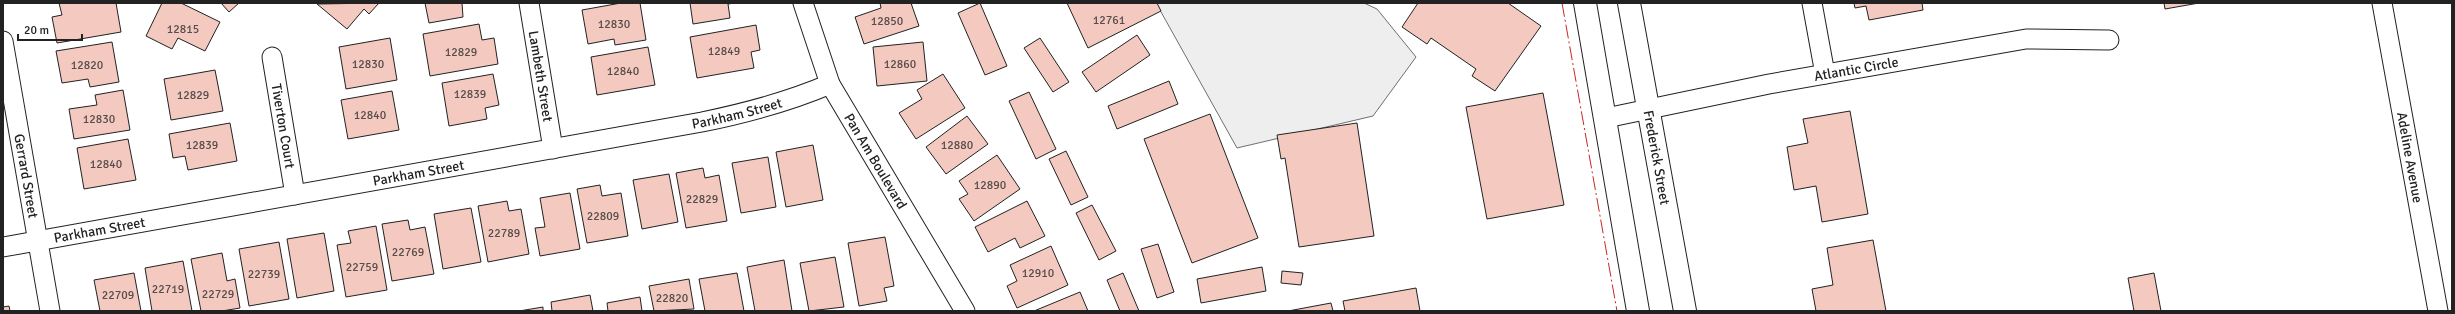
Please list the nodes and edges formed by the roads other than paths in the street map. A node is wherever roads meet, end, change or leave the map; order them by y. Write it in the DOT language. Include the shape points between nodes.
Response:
graph roads {
  1 [pos="529,3"];
  2 [pos="803,3"];
  3 [pos="1585,3"];
  4 [pos="1629,3"];
  5 [pos="1812,3"];
  6 [pos="2382,3"];
  7 [pos="2109,40"];
  8 [pos="3,41"];
  9 [pos="272,57"];
  10 [pos="1825,74"];
  11 [pos="830,84"];
  12 [pos="1649,108"];
  13 [pos="1606,118"];
  14 [pos="553,149"];
  15 [pos="295,195"];
  16 [pos="38,240"];
  17 [pos="3,247"];
  18 [pos="50,311"];
  19 [pos="965,311"];
  20 [pos="1638,311"];
  21 [pos="1685,311"];
  22 [pos="2438,311"];
  1 -- 14 [label="street, Lambeth Street"];
  2 -- 11 [label="street, Pan Am Boulevard"];
  3 -- 13 [label="main road"];
  4 -- 12 [label="main road, Frederick Street"];
  5 -- 10 [label="street"];
  6 -- 22 [label="street, Adeline Avenue"];
  7 -- 10 [label="street, Atlantic Circle" via="2026,39"];
  8 -- 16 [label="street, Gerrard Street"];
  9 -- 15 [label="street, Tiverton Court"];
  10 -- 12 [label="street, Atlantic Circle"];
  11 -- 14 [label="street, Parkham Street" via="796,99 754,111"];
  11 -- 19 [label="street, Pan Am Boulevard"];
  12 -- 13 [label="street, Atlantic Circle"];
  12 -- 21 [label="main road, Frederick Street"];
  13 -- 20 [label="main road"];
  14 -- 15 [label="street, Parkham Street"];
  15 -- 16 [label="street, Parkham Street"];
  16 -- 17 [label="street, Parkham Street"];
  16 -- 18 [label="street, Gerrard Street"];
}
